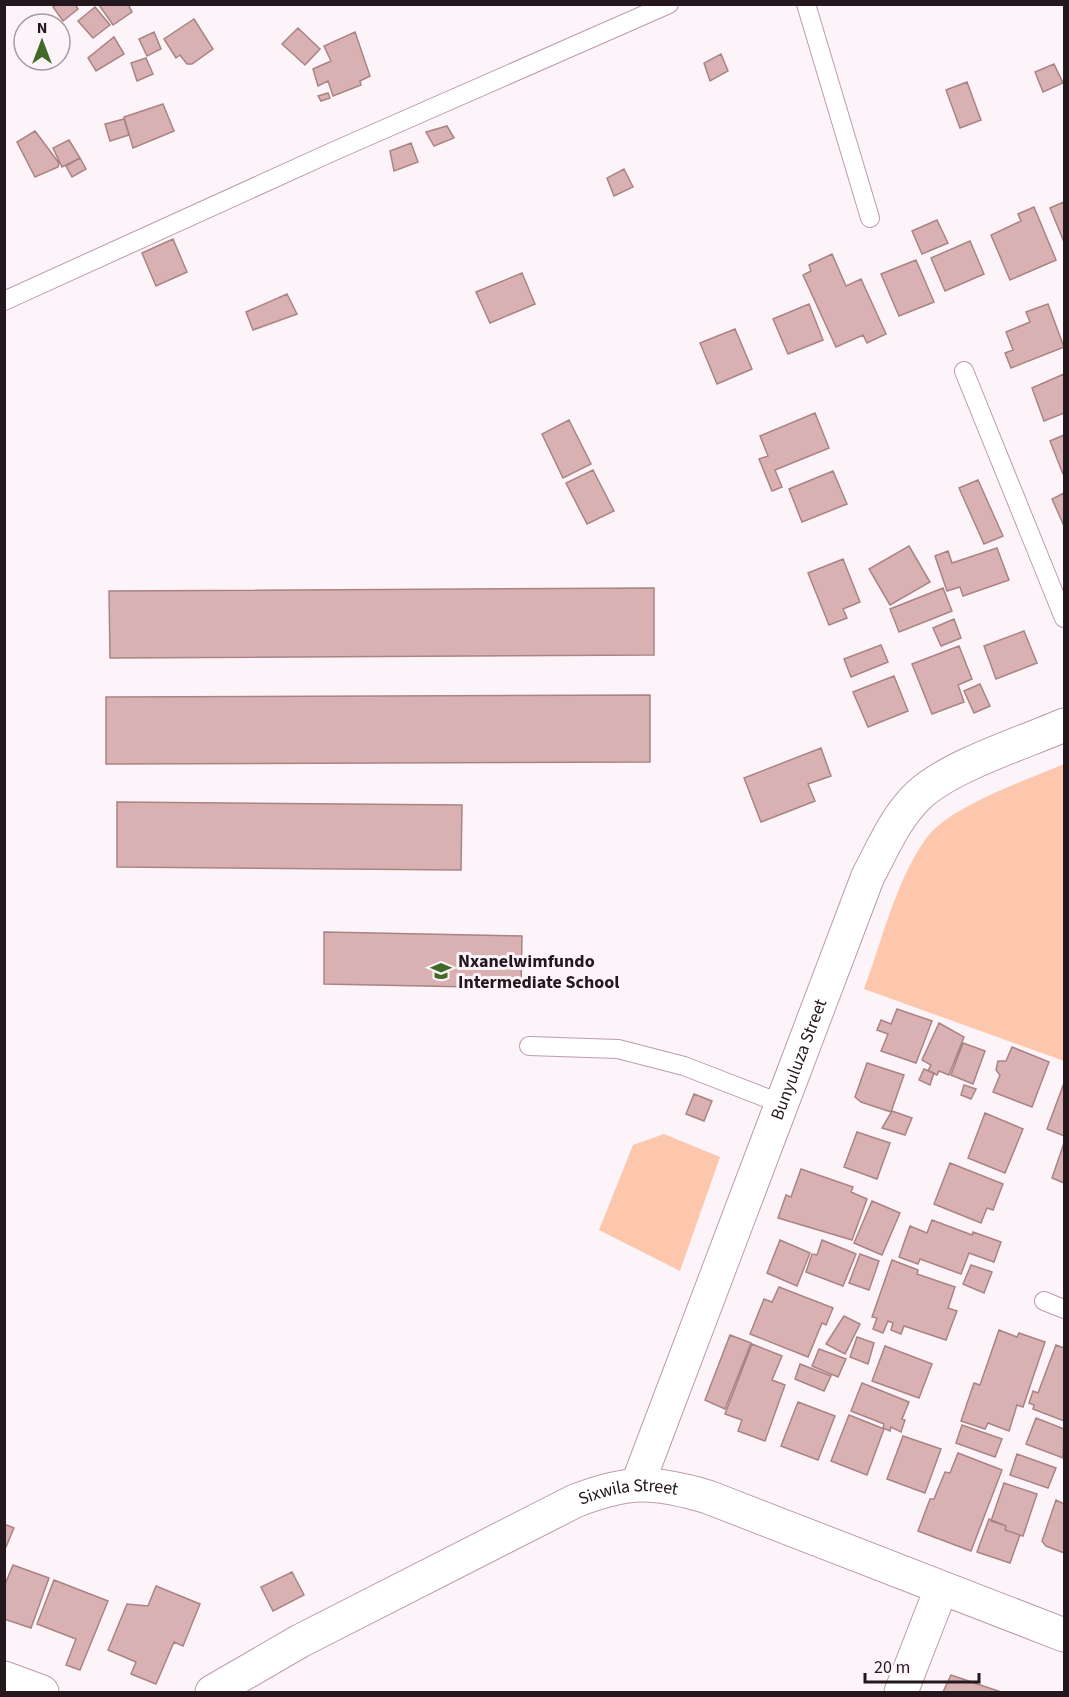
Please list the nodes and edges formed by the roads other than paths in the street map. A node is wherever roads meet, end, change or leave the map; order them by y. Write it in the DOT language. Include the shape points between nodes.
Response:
graph roads {
  1 [pos="669,4"];
  2 [pos="806,4"];
  3 [pos="870,218"];
  4 [pos="4,301"];
  5 [pos="964,370"];
  6 [pos="1065,618"];
  7 [pos="1065,725"];
  8 [pos="529,1046"];
  9 [pos="782,1104"];
  10 [pos="1044,1301"];
  11 [pos="1065,1309"];
  12 [pos="638,1483"];
  13 [pos="941,1589"];
  14 [pos="1065,1635"];
  15 [pos="4,1678"];
  16 [pos="42,1692"];
  17 [pos="212,1692"];
  18 [pos="901,1692"];
  1 -- 4 [label="lane"];
  2 -- 3 [label="lane"];
  5 -- 6 [label="lane"];
  7 -- 9 [label="street, Bunyuluza Street" via="954,772 920,794 893,828 868,876"];
  8 -- 9 [label="lane" via="618,1049 684,1066"];
  9 -- 12 [label="street, Bunyuluza Street"];
  10 -- 11 [label="lane"];
  12 -- 13 [label="street, Sixwila Street" via="673,1486 708,1497"];
  12 -- 17 [label="street, Sixwila Street" via="608,1488 575,1501 300,1641"];
  13 -- 14 [label="street, Sixwila Street"];
  13 -- 18 [label="street"];
  15 -- 16 [label="street"];
}
